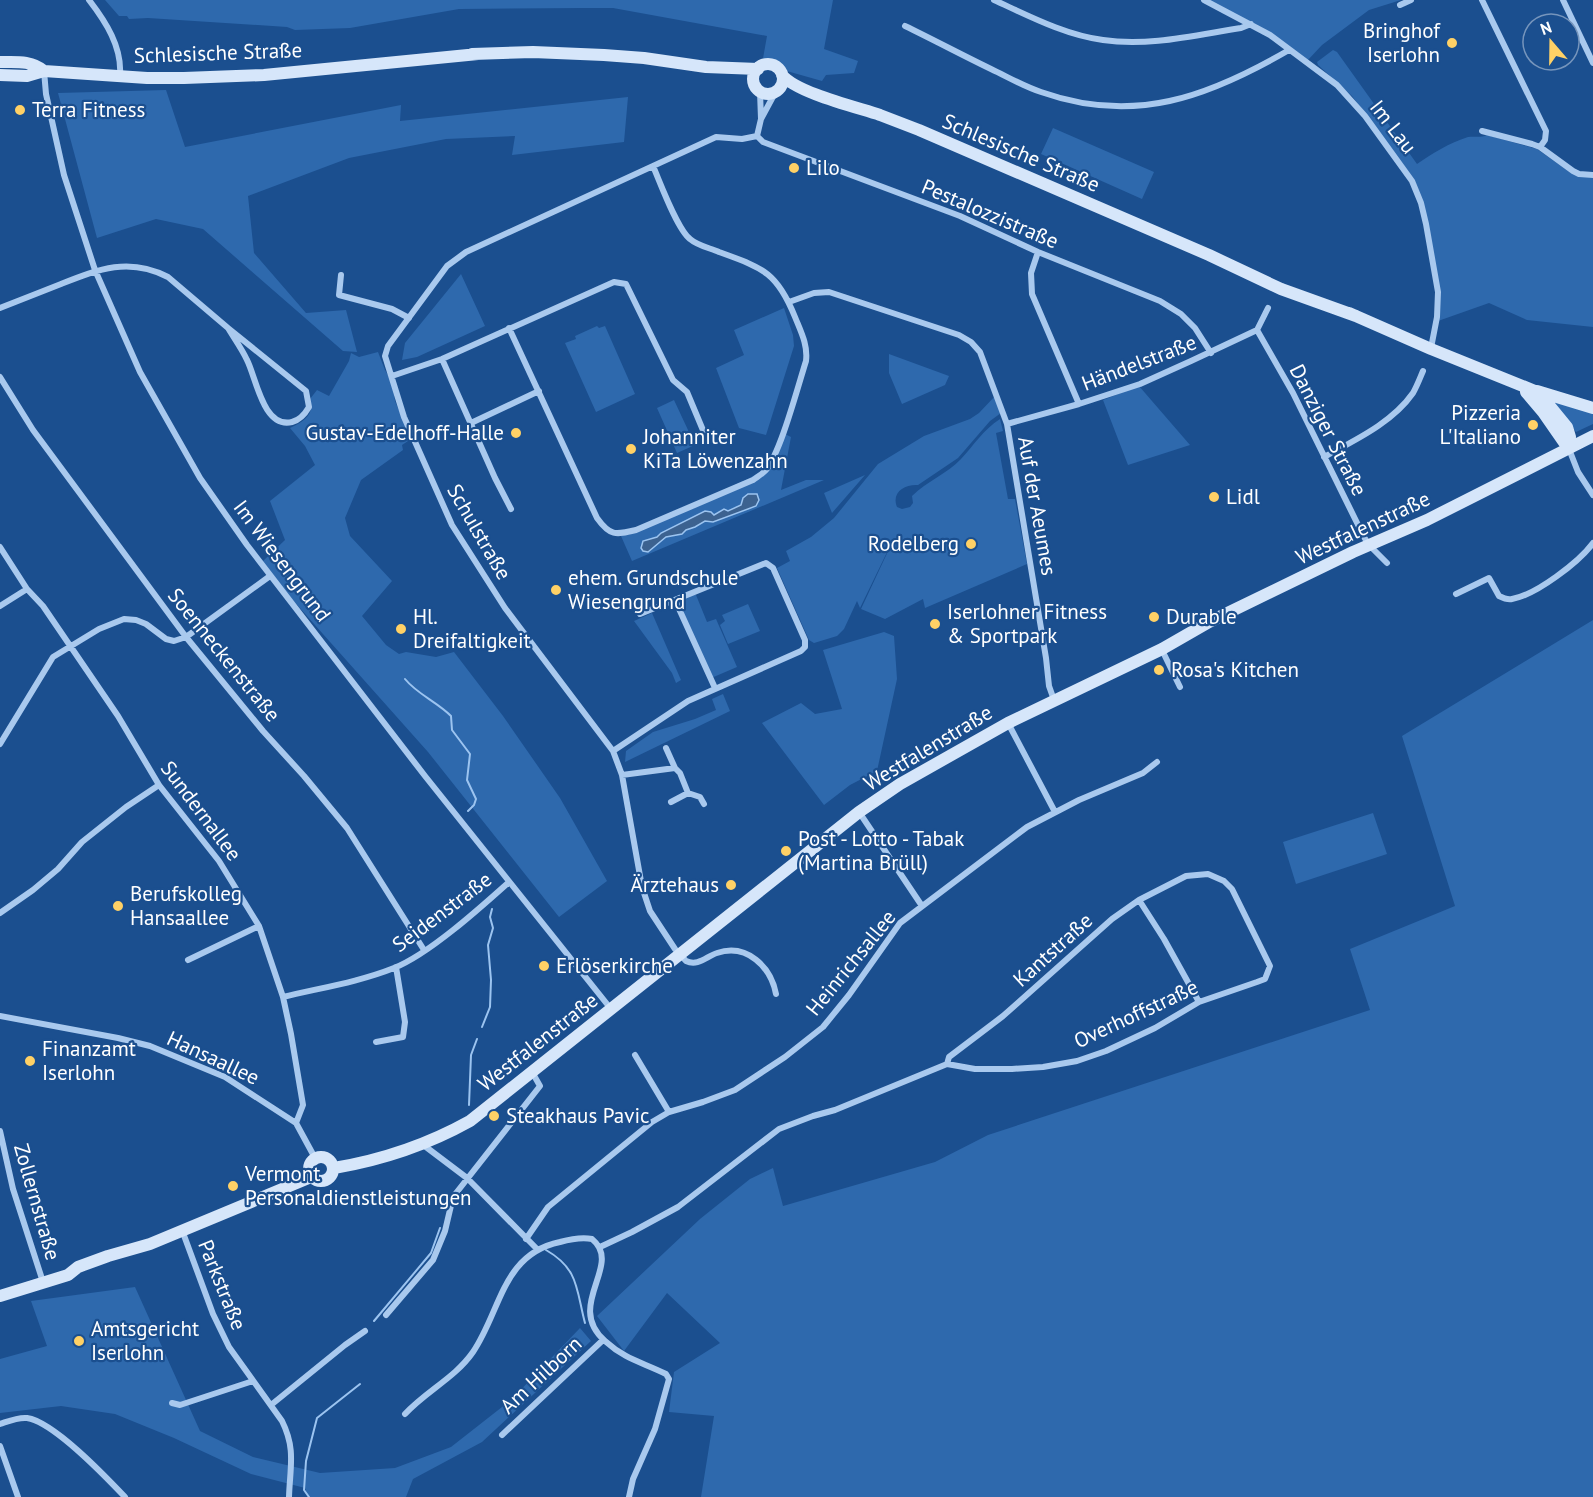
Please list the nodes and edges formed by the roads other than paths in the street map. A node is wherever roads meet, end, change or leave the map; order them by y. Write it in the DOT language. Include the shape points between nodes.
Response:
graph roads {
  1 [pos="89,0"];
  2 [pos="994,0"];
  3 [pos="1204,0"];
  4 [pos="1411,0"];
  5 [pos="1482,0"];
  6 [pos="1563,0"];
  7 [pos="1400,5"];
  8 [pos="1251,24"];
  9 [pos="905,26"];
  10 [pos="1289,50"];
  11 [pos="0,62"];
  12 [pos="1593,63"];
  13 [pos="706,67"];
  14 [pos="758,69"];
  15 [pos="44,71"];
  16 [pos="0,75"];
  17 [pos="120,75"];
  18 [pos="782,75"];
  19 [pos="757,87"];
  20 [pos="777,91"];
  21 [pos="814,93"];
  22 [pos="761,119"];
  23 [pos="1482,131"];
  24 [pos="757,136"];
  25 [pos="1540,147"];
  26 [pos="653,166"];
  27 [pos="1593,175"];
  28 [pos="1038,252"];
  29 [pos="95,270"];
  30 [pos="341,275"];
  31 [pos="789,302"];
  32 [pos="0,308"];
  33 [pos="1268,308"];
  34 [pos="409,318"];
  35 [pos="228,328"];
  36 [pos="509,328"];
  37 [pos="1257,330"];
  38 [pos="1431,349"];
  39 [pos="1211,352"];
  40 [pos="442,359"];
  41 [pos="1423,371"];
  42 [pos="392,376"];
  43 [pos="0,377"];
  44 [pos="1511,381"];
  45 [pos="1535,391"];
  46 [pos="539,392"];
  47 [pos="1079,404"];
  48 [pos="1593,408"];
  49 [pos="471,423"];
  50 [pos="1006,424"];
  51 [pos="705,435"];
  52 [pos="1593,436"];
  53 [pos="1568,448"];
  54 [pos="1324,457"];
  55 [pos="1593,495"];
  56 [pos="511,509"];
  57 [pos="1593,543"];
  58 [pos="1369,545"];
  59 [pos="0,547"];
  60 [pos="1387,563"];
  61 [pos="270,576"];
  62 [pos="27,589"];
  63 [pos="1456,594"];
  64 [pos="675,600"];
  65 [pos="0,606"];
  66 [pos="640,614"];
  67 [pos="186,637"];
  68 [pos="71,647"];
  69 [pos="1162,649"];
  70 [pos="1180,687"];
  71 [pos="715,688"];
  72 [pos="1054,700"];
  73 [pos="1008,723"];
  74 [pos="0,744"];
  75 [pos="666,748"];
  76 [pos="613,751"];
  77 [pos="1157,762"];
  78 [pos="675,768"];
  79 [pos="622,775"];
  80 [pos="159,785"];
  81 [pos="688,793"];
  82 [pos="671,802"];
  83 [pos="704,804"];
  84 [pos="859,812"];
  85 [pos="1055,812"];
  86 [pos="509,882"];
  87 [pos="1139,900"];
  88 [pos="922,906"];
  89 [pos="0,913"];
  90 [pos="259,926"];
  91 [pos="424,950"];
  92 [pos="680,955"];
  93 [pos="188,960"];
  94 [pos="396,967"];
  95 [pos="1264,979"];
  96 [pos="776,994"];
  97 [pos="283,997"];
  98 [pos="1199,1002"];
  99 [pos="611,1009"];
  100 [pos="0,1016"];
  101 [pos="375,1042"];
  102 [pos="635,1055"];
  103 [pos="947,1064"];
  104 [pos="532,1072"];
  105 [pos="669,1112"];
  106 [pos="296,1123"];
  107 [pos="0,1131"];
  108 [pos="422,1144"];
  109 [pos="315,1158"];
  110 [pos="334,1168"];
  111 [pos="311,1177"];
  112 [pos="467,1178"];
  113 [pos="182,1230"];
  114 [pos="526,1239"];
  115 [pos="600,1247"];
  116 [pos="537,1249"];
  117 [pos="43,1282"];
  118 [pos="0,1296"];
  119 [pos="386,1315"];
  120 [pos="365,1331"];
  121 [pos="603,1340"];
  122 [pos="254,1381"];
  123 [pos="172,1403"];
  124 [pos="271,1405"];
  125 [pos="405,1414"];
  126 [pos="0,1424"];
  127 [pos="502,1435"];
  128 [pos="0,1446"];
  129 [pos="18,1497"];
  130 [pos="125,1497"];
  131 [pos="289,1497"];
  132 [pos="629,1497"];
  1 -- 17 [label="street" via="102,17 119,54"];
  2 -- 8 [label="street" via="1041,22 1102,40 1161,39"];
  3 -- 8 [label="street, Im Lau"];
  4 -- 7 [label="street"];
  5 -- 25 [label="street" via="1546,131"];
  6 -- 12 [label="street"];
  8 -- 10 [label="street, Im Lau"];
  9 -- 10 [label="street" via="1042,93 1099,106 1147,105 1198,94"];
  10 -- 38 [label="street, Im Lau" via="1337,85 1412,181 1422,203 1437,292"];
  11 -- 15 [label="main road, Schlesische Straße" via="29,63"];
  13 -- 14 [label="main road, Schlesische Straße"];
  13 -- 17 [label="main road, Schlesische Straße" via="644,58 533,52 264,75"];
  13 -- 19 [label="main road, Schlesische Straße" via="748,78"];
  14 -- 18 [label="main road" via="771,65"];
  14 -- 19 [label="main road" via="754,77"];
  15 -- 16 [label="main road, Schlesische Straße" via="27,76"];
  15 -- 17 [label="main road, Schlesische Straße"];
  15 -- 29 [label="street, Im Wiesengrund" via="64,175"];
  18 -- 20 [label="main road"];
  18 -- 21 [label="main road, Schlesische Straße"];
  19 -- 20 [label="main road" via="765,94"];
  19 -- 22 [label="street"];
  20 -- 21 [label="main road, Schlesische Straße"];
  20 -- 22 [label="street"];
  21 -- 38 [label="main road, Schlesische Straße" via="919,130 1209,255 1284,282"];
  22 -- 24 [label="street"];
  23 -- 25 [label="street"];
  24 -- 26 [label="street, Schulstraße" via="716,137"];
  24 -- 28 [label="street, Pestalozzistraße" via="763,142 960,216"];
  25 -- 27 [label="street" via="1573,171"];
  26 -- 31 [label="street" via="684,233 691,240 756,265 775,280"];
  26 -- 34 [label="street, Schulstraße" via="466,252 447,266"];
  28 -- 39 [label="street, Pestalozzistraße" via="1181,314 1196,328"];
  28 -- 47 [label="street" via="1031,273 1032,294"];
  29 -- 32 [label="street"];
  29 -- 35 [label="street" via="135,266 158,272"];
  29 -- 61 [label="street, Im Wiesengrund" via="129,349 176,438"];
  30 -- 34 [label="street" via="339,295 392,309"];
  31 -- 46 [label="street" via="807,351 806,359 779,442 765,471 753,480 636,531 611,532 597,518"];
  31 -- 50 [label="street, Auf der Aeumes" via="829,292 959,335 980,352"];
  33 -- 37 [label="street"];
  34 -- 42 [label="street, Schulstraße" via="387,349 386,363"];
  35 -- 35 [label="street" via="248,361 265,407 282,422 302,417 309,407 306,391"];
  36 -- 40 [label="street"];
  36 -- 46 [label="street"];
  36 -- 51 [label="street" via="614,282 626,284 673,380 687,392"];
  37 -- 39 [label="street, Händelstraße"];
  37 -- 54 [label="street, Danziger Straße"];
  38 -- 44 [label="main road, Schlesische Straße"];
  39 -- 47 [label="street, Händelstraße" via="1140,384"];
  40 -- 42 [label="street"];
  40 -- 49 [label="street"];
  41 -- 54 [label="street" via="1413,393 1390,416"];
  42 -- 76 [label="street, Schulstraße" via="404,417 452,525 505,608"];
  43 -- 67 [label="street, Soenneckenstraße" via="33,430"];
  44 -- 45 [label="main road, Schlesische Straße"];
  44 -- 53 [label="main road, Schlesische Straße" via="1533,400"];
  45 -- 48 [label="main road"];
  45 -- 53 [label="main road, Schlesische Straße" via="1567,427"];
  46 -- 49 [label="street"];
  47 -- 50 [label="street, Händelstraße"];
  49 -- 56 [label="street"];
  50 -- 72 [label="street, Auf der Aeumes"];
  52 -- 53 [label="main road, Westfalenstraße"];
  53 -- 55 [label="street"];
  53 -- 58 [label="main road, Westfalenstraße"];
  54 -- 58 [label="street, Danziger Straße"];
  57 -- 63 [label="street" via="1548,583 1524,596 1510,600 1499,596 1490,578"];
  58 -- 60 [label="street, Danziger Straße"];
  58 -- 69 [label="main road, Westfalenstraße" via="1209,622"];
  59 -- 62 [label="street, Sundernallee"];
  61 -- 67 [label="street"];
  61 -- 86 [label="street, Im Wiesengrund"];
  62 -- 65 [label="street"];
  62 -- 68 [label="street, Sundernallee"];
  64 -- 66 [label="street"];
  64 -- 71 [label="street"];
  64 -- 71 [label="street" via="756,566 766,563 773,568 805,647"];
  67 -- 68 [label="street" via="166,639 146,624 124,619"];
  67 -- 91 [label="street, Soenneckenstraße" via="347,828"];
  68 -- 74 [label="street" via="53,657"];
  68 -- 80 [label="street, Sundernallee"];
  69 -- 70 [label="street"];
  69 -- 72 [label="main road, Westfalenstraße"];
  71 -- 76 [label="street" via="688,701"];
  72 -- 73 [label="main road, Westfalenstraße"];
  73 -- 84 [label="main road, Westfalenstraße" via="900,784"];
  73 -- 85 [label="street"];
  75 -- 78 [label="street"];
  76 -- 79 [label="street, Schulstraße"];
  77 -- 85 [label="street, Heinrichsallee" via="1143,773"];
  78 -- 79 [label="street"];
  78 -- 81 [label="street"];
  79 -- 92 [label="street, Schulstraße" via="642,887 650,910"];
  80 -- 89 [label="street" via="108,821 58,869"];
  80 -- 90 [label="street, Sundernallee" via="219,861"];
  81 -- 82 [label="street"];
  81 -- 83 [label="street" via="700,797"];
  84 -- 88 [label="street"];
  84 -- 92 [label="main road, Westfalenstraße"];
  85 -- 88 [label="street, Heinrichsallee" via="1027,828"];
  86 -- 91 [label="street, Seidenstraße"];
  86 -- 99 [label="street, Im Wiesengrund"];
  87 -- 95 [label="street, Kantstraße" via="1186,876 1208,874 1224,881 1240,902 1270,966"];
  87 -- 98 [label="street"];
  87 -- 103 [label="street, Kantstraße" via="1112,919 1018,1004 949,1057"];
  88 -- 105 [label="street, Heinrichsallee" via="900,923 823,1027 735,1090"];
  90 -- 93 [label="street"];
  90 -- 97 [label="street, Sundernallee"];
  91 -- 94 [label="street, Seidenstraße"];
  92 -- 96 [label="street" via="691,963 718,952 752,957 770,974"];
  92 -- 99 [label="main road, Westfalenstraße"];
  94 -- 97 [label="street, Seidenstraße"];
  94 -- 101 [label="street, Seidenstraße" via="405,1022 403,1037"];
  95 -- 98 [label="street, Overhoffstraße"];
  97 -- 106 [label="street, Sundernallee" via="303,1106"];
  98 -- 103 [label="street, Overhoffstraße" via="1155,1028 1077,1061 1012,1069"];
  99 -- 104 [label="main road, Westfalenstraße"];
  100 -- 106 [label="street, Hansaallee" via="118,1038 174,1055 225,1077"];
  102 -- 105 [label="street"];
  103 -- 115 [label="street, Kantstraße" via="779,1129 678,1207"];
  104 -- 108 [label="main road, Westfalenstraße" via="470,1120"];
  104 -- 112 [label="street" via="540,1086"];
  105 -- 114 [label="street, Heinrichsallee" via="548,1207"];
  106 -- 109 [label="street, Hansaallee"];
  107 -- 117 [label="street, Zollernstraße" via="12,1189"];
  108 -- 110 [label="main road, Westfalenstraße" via="373,1161"];
  108 -- 112 [label="street"];
  109 -- 110 [label="main road" via="327,1158"];
  109 -- 111 [label="main road" via="309,1167"];
  110 -- 111 [label="main road" via="325,1181"];
  111 -- 113 [label="main road"];
  112 -- 114 [label="street"];
  112 -- 119 [label="street" via="453,1197 433,1260"];
  113 -- 117 [label="main road" via="78,1267 66,1266"];
  113 -- 122 [label="street, Parkstraße" via="213,1314 229,1347"];
  114 -- 116 [label="street"];
  115 -- 116 [label="street" via="592,1239 583,1238"];
  115 -- 121 [label="street" via="601,1266 589,1315"];
  116 -- 125 [label="street" via="506,1283 473,1352 455,1373"];
  117 -- 118 [label="main road"];
  120 -- 124 [label="street"];
  121 -- 127 [label="street, Am Hilborn"];
  121 -- 132 [label="street" via="627,1358 666,1374 669,1379 655,1430"];
  122 -- 123 [label="street" via="180,1405"];
  122 -- 124 [label="street, Parkstraße"];
  124 -- 131 [label="street, Parkstraße" via="291,1444"];
  126 -- 130 [label="street" via="26,1418 42,1425 80,1452"];
  128 -- 129 [label="street"];
}
